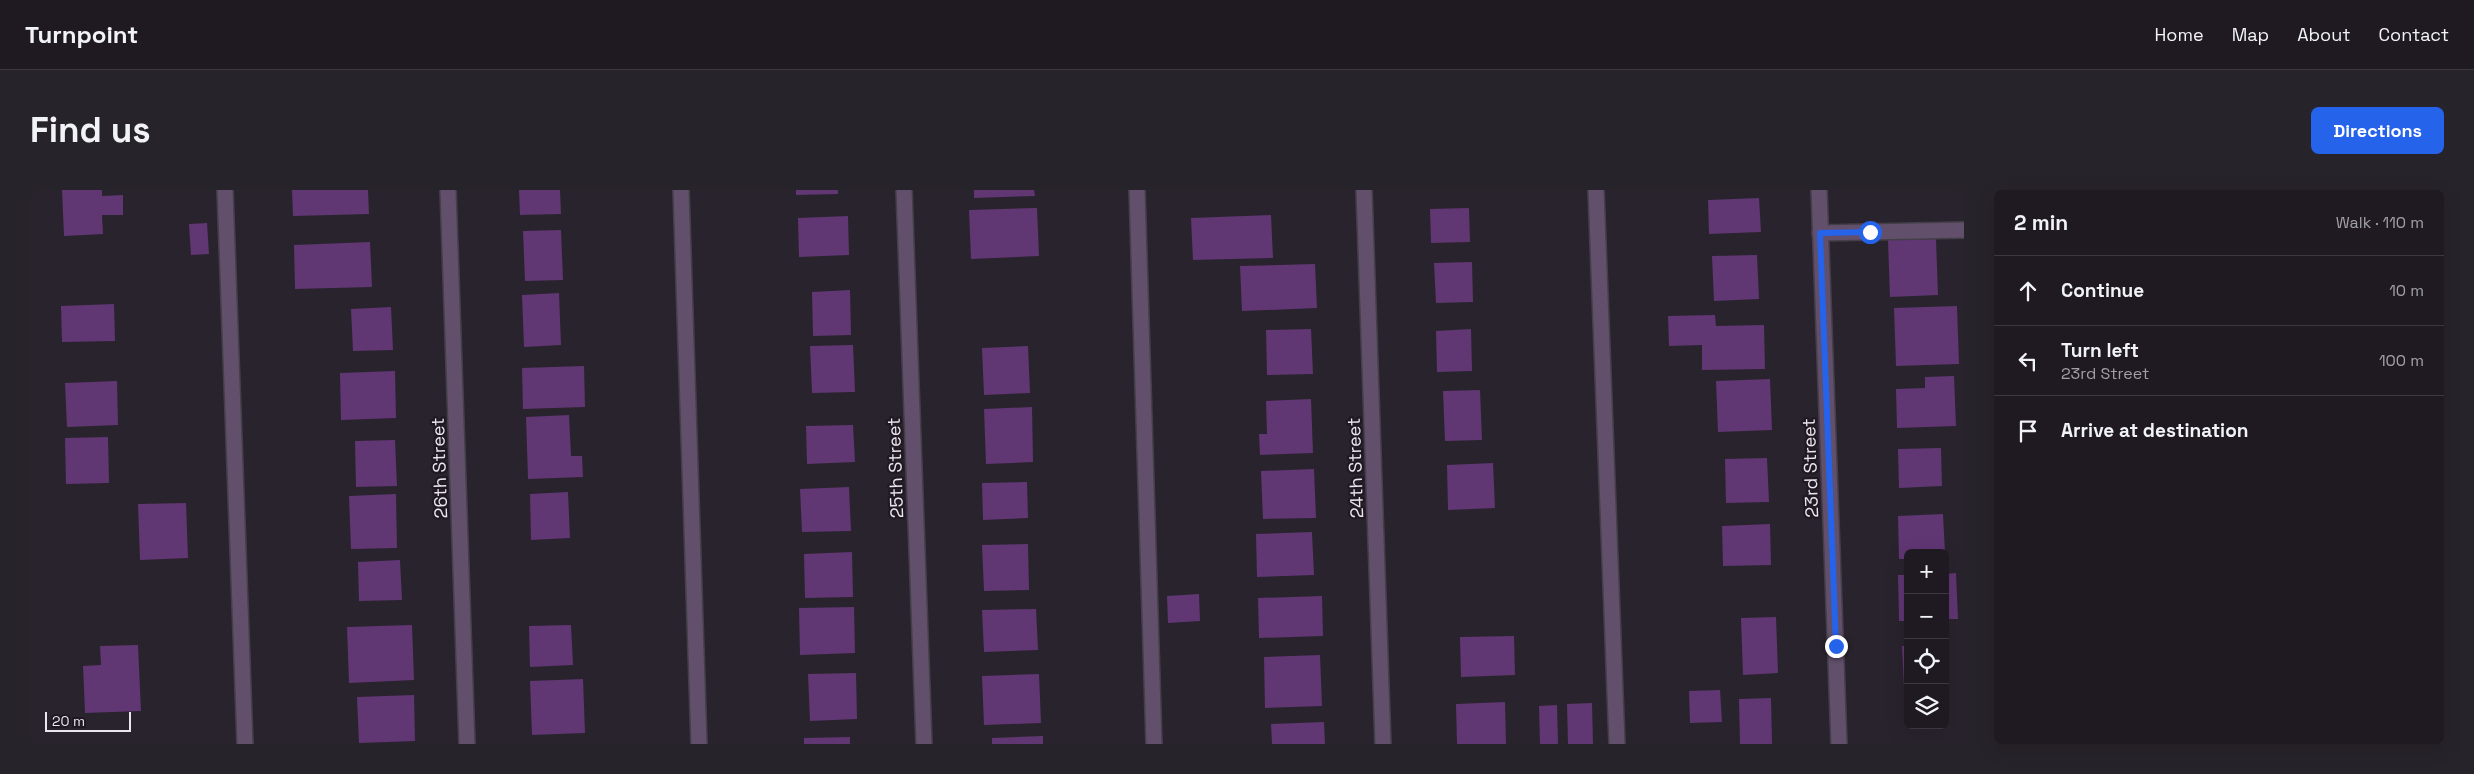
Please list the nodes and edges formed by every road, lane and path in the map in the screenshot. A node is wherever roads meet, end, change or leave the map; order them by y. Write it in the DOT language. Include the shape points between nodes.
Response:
graph roads {
  1 [pos="225,190"];
  2 [pos="448,190"];
  3 [pos="681,190"];
  4 [pos="904,190"];
  5 [pos="1137,190"];
  6 [pos="1364,190"];
  7 [pos="1596,190"];
  8 [pos="1819,190"];
  9 [pos="1964,230"];
  10 [pos="1820,233"];
  11 [pos="245,744"];
  12 [pos="467,744"];
  13 [pos="699,744"];
  14 [pos="924,744"];
  15 [pos="1154,744"];
  16 [pos="1383,744"];
  17 [pos="1618,744"];
  18 [pos="1839,744"];
  1 -- 11 [label="street"];
  2 -- 12 [label="street, 26th Street"];
  3 -- 13 [label="street"];
  4 -- 14 [label="street, 25th Street"];
  5 -- 15 [label="street"];
  6 -- 16 [label="street, 24th Street"];
  7 -- 17 [label="street"];
  8 -- 10 [label="street, 23rd Street"];
  9 -- 10 [label="street"];
  10 -- 18 [label="street, 23rd Street"];
}
